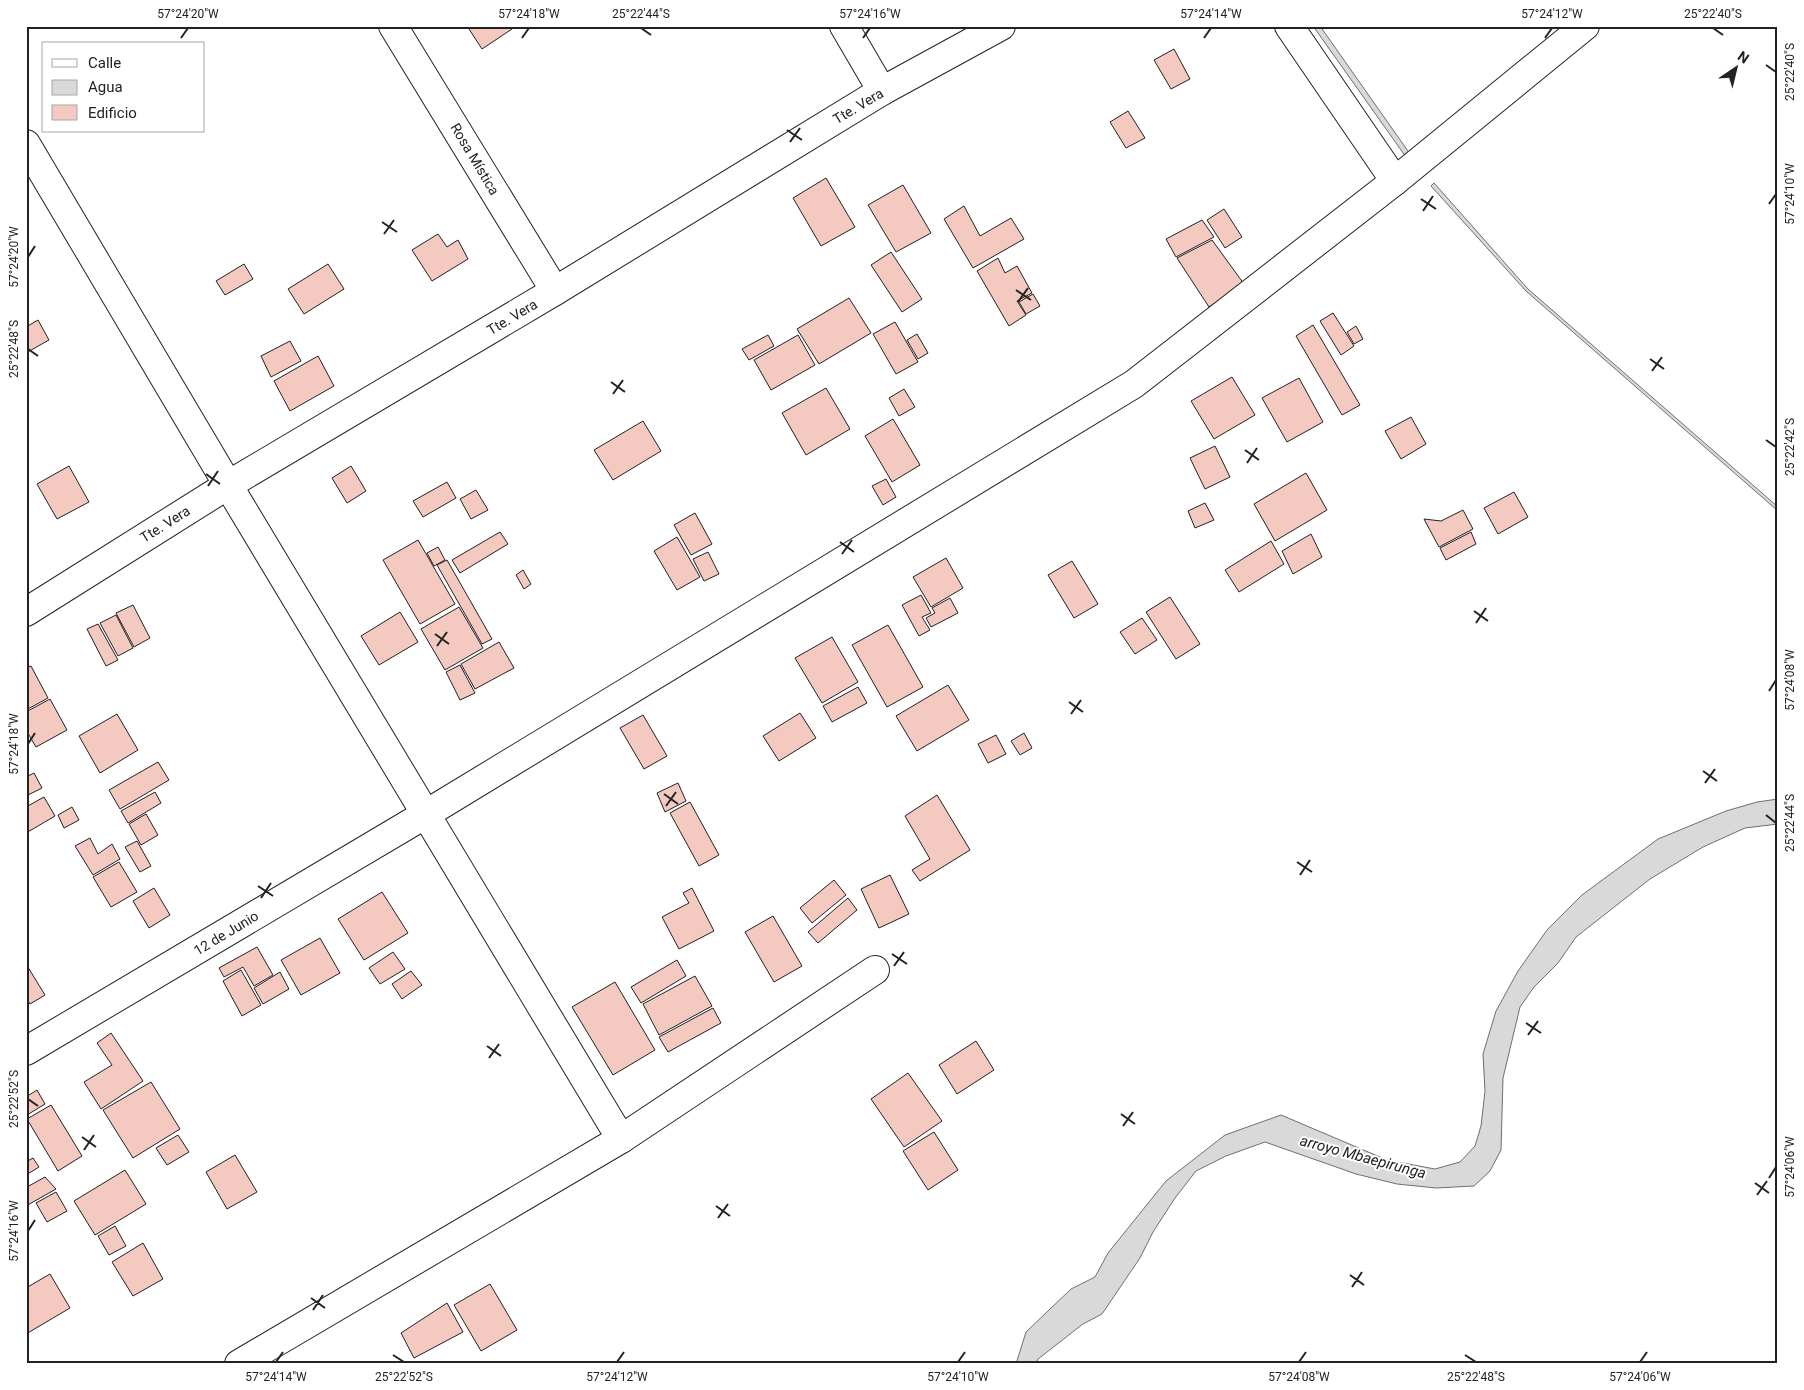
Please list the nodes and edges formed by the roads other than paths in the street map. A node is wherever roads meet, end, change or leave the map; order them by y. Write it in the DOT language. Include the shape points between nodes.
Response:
graph roads {
  1 [pos="393,26"];
  2 [pos="844,26"];
  3 [pos="1001,26"];
  4 [pos="1289,26"];
  5 [pos="1585,26"];
  6 [pos="882,91"];
  7 [pos="26,144"];
  8 [pos="1395,181"];
  9 [pos="555,291"];
  10 [pos="228,485"];
  11 [pos="26,612"];
  12 [pos="426,814"];
  13 [pos="875,970"];
  14 [pos="26,1051"];
  15 [pos="621,1139"];
  16 [pos="238,1364"];
  1 -- 9 [label="street, Rosa Mística"];
  2 -- 6 [label="street"];
  3 -- 6 [label="street, Tte. Vera"];
  4 -- 8 [label="street"];
  5 -- 8 [label="street, 12 de Junio"];
  6 -- 9 [label="street, Tte. Vera"];
  7 -- 10 [label="street"];
  8 -- 12 [label="street, 12 de Junio" via="1134,384"];
  9 -- 10 [label="street, Tte. Vera"];
  10 -- 11 [label="street, Tte. Vera"];
  10 -- 12 [label="street"];
  12 -- 14 [label="street, 12 de Junio"];
  12 -- 15 [label="street"];
  13 -- 15 [label="street"];
  15 -- 16 [label="street"];
}
